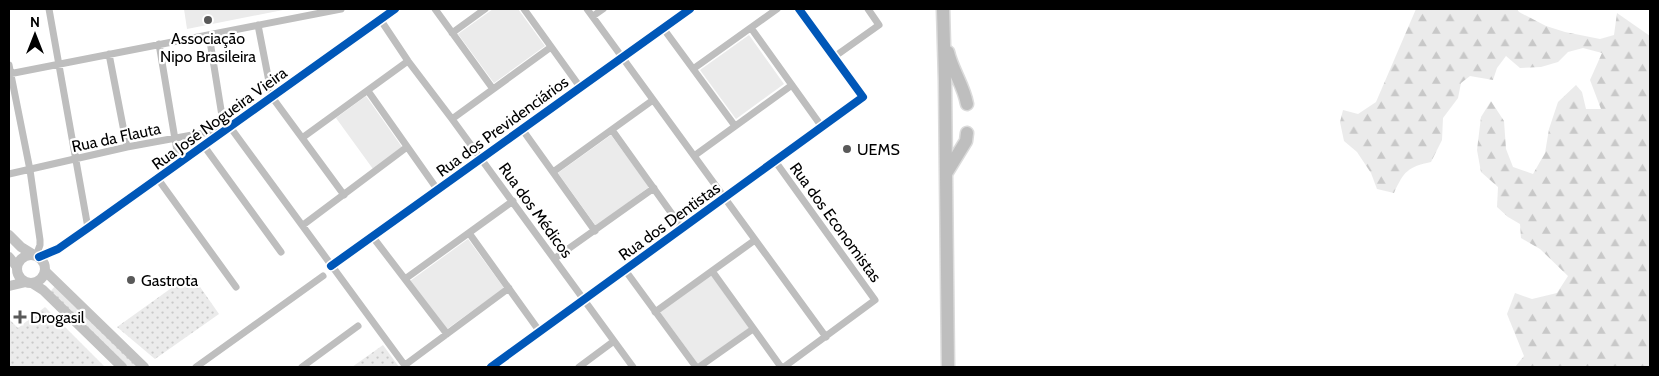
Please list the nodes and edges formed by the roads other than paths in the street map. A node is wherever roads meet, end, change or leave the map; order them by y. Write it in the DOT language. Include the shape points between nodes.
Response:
graph roads {
  1 [pos="49,9"];
  2 [pos="341,9"];
  3 [pos="395,9"];
  4 [pos="435,9"];
  5 [pos="486,9"];
  6 [pos="524,9"];
  7 [pos="587,9"];
  8 [pos="603,9"];
  9 [pos="690,9"];
  10 [pos="777,9"];
  11 [pos="799,9"];
  12 [pos="868,9"];
  13 [pos="943,9"];
  14 [pos="592,16"];
  15 [pos="380,20"];
  16 [pos="258,25"];
  17 [pos="663,28"];
  18 [pos="751,28"];
  19 [pos="943,28"];
  20 [pos="452,33"];
  21 [pos="209,34"];
  22 [pos="160,44"];
  23 [pos="551,47"];
  24 [pos="110,54"];
  25 [pos="622,57"];
  26 [pos="834,57"];
  27 [pos="408,61"];
  28 [pos="60,64"];
  29 [pos="9,65"];
  30 [pos="693,69"];
  31 [pos="10,73"];
  32 [pos="792,85"];
  33 [pos="580,87"];
  34 [pos="493,89"];
  35 [pos="368,91"];
  36 [pos="272,97"];
  37 [pos="653,100"];
  38 [pos="967,104"];
  39 [pos="452,119"];
  40 [pos="735,126"];
  41 [pos="822,127"];
  42 [pos="230,128"];
  43 [pos="522,129"];
  44 [pos="612,130"];
  45 [pos="967,133"];
  46 [pos="302,138"];
  47 [pos="175,139"];
  48 [pos="204,146"];
  49 [pos="127,147"];
  50 [pos="408,147"];
  51 [pos="694,156"];
  52 [pos="481,158"];
  53 [pos="75,160"];
  54 [pos="775,161"];
  55 [pos="179,163"];
  56 [pos="30,170"];
  57 [pos="554,172"];
  58 [pos="946,173"];
  59 [pos="9,174"];
  60 [pos="158,179"];
  61 [pos="654,188"];
  62 [pos="437,190"];
  63 [pos="344,195"];
  64 [pos="724,198"];
  65 [pos="513,201"];
  66 [pos="302,225"];
  67 [pos="88,228"];
  68 [pos="682,228"];
  69 [pos="595,231"];
  70 [pos="469,233"];
  71 [pos="9,235"];
  72 [pos="372,236"];
  73 [pos="755,240"];
  74 [pos="281,252"];
  75 [pos="9,257"];
  76 [pos="554,259"];
  77 [pos="40,261"];
  78 [pos="331,266"];
  79 [pos="17,270"];
  80 [pos="625,270"];
  81 [pos="712,271"];
  82 [pos="323,276"];
  83 [pos="405,279"];
  84 [pos="9,282"];
  85 [pos="29,283"];
  86 [pos="9,286"];
  87 [pos="236,287"];
  88 [pos="509,288"];
  89 [pos="584,300"];
  90 [pos="655,312"];
  91 [pos="358,326"];
  92 [pos="753,329"];
  93 [pos="540,332"];
  94 [pos="447,334"];
  95 [pos="826,337"];
  96 [pos="614,341"];
  97 [pos="405,366"];
  98 [pos="122,367"];
  99 [pos="144,367"];
  100 [pos="196,367"];
  101 [pos="302,367"];
  102 [pos="491,367"];
  103 [pos="579,367"];
  104 [pos="633,367"];
  105 [pos="698,367"];
  106 [pos="783,367"];
  107 [pos="948,367"];
  1 -- 28 [label="street"];
  2 -- 16 [label="street"];
  3 -- 15 [label="street, Rua José Nogueira Vieira"];
  4 -- 20 [label="street"];
  5 -- 20 [label="street"];
  6 -- 23 [label="street"];
  7 -- 14 [label="street"];
  8 -- 14 [label="street"];
  9 -- 17 [label="street, Rua dos Previdenciários"];
  10 -- 18 [label="street"];
  11 -- 26 [label="street"];
  12 -- 26 [label="street" via="879,25"];
  13 -- 19 [label="highway"];
  14 -- 25 [label="street"];
  15 -- 27 [label="street, Rua dos Médicos"];
  15 -- 36 [label="street, Rua José Nogueira Vieira"];
  16 -- 21 [label="street"];
  16 -- 36 [label="street"];
  17 -- 25 [label="street, Rua dos Previdenciários"];
  17 -- 30 [label="street"];
  18 -- 30 [label="street"];
  18 -- 32 [label="street"];
  19 -- 38 [label="highway" via="950,61"];
  19 -- 58 [label="highway"];
  20 -- 34 [label="street"];
  21 -- 22 [label="street"];
  21 -- 42 [label="street" via="222,116"];
  22 -- 24 [label="street"];
  22 -- 47 [label="street"];
  23 -- 33 [label="street"];
  23 -- 34 [label="street"];
  24 -- 28 [label="street"];
  24 -- 49 [label="street"];
  25 -- 33 [label="street, Rua dos Previdenciários"];
  25 -- 37 [label="street"];
  26 -- 41 [label="street, Rua dos Dentistas" via="863,97"];
  27 -- 35 [label="street"];
  27 -- 39 [label="street, Rua dos Médicos"];
  28 -- 31 [label="street"];
  28 -- 53 [label="street"];
  29 -- 31 [label="street"];
  30 -- 40 [label="street"];
  31 -- 56 [label="street"];
  32 -- 40 [label="street"];
  32 -- 41 [label="street"];
  33 -- 43 [label="street, Rua dos Previdenciários"];
  34 -- 39 [label="street"];
  35 -- 46 [label="street"];
  35 -- 50 [label="street"];
  36 -- 42 [label="street, Rua José Nogueira Vieira"];
  36 -- 46 [label="street"];
  37 -- 44 [label="street"];
  37 -- 51 [label="street"];
  39 -- 52 [label="street, Rua dos Médicos"];
  40 -- 51 [label="street"];
  41 -- 54 [label="street, Rua dos Dentistas"];
  42 -- 47 [label="street, Rua da Flauta"];
  42 -- 48 [label="street, Rua José Nogueira Vieira"];
  42 -- 66 [label="street"];
  43 -- 52 [label="street, Rua dos Previdenciários"];
  43 -- 57 [label="street"];
  44 -- 57 [label="street"];
  44 -- 61 [label="street"];
  45 -- 58 [label="highway" via="966,141"];
  46 -- 63 [label="street"];
  47 -- 49 [label="street, Rua da Flauta"];
  47 -- 55 [label="street"];
  48 -- 55 [label="street, Rua José Nogueira Vieira"];
  48 -- 74 [label="street"];
  49 -- 53 [label="street, Rua da Flauta"];
  50 -- 62 [label="street"];
  50 -- 63 [label="street"];
  51 -- 64 [label="street"];
  52 -- 62 [label="street, Rua dos Previdenciários"];
  52 -- 65 [label="street, Rua dos Médicos"];
  53 -- 56 [label="street, Rua da Flauta"];
  53 -- 67 [label="street"];
  54 -- 64 [label="street, Rua dos Dentistas"];
  54 -- 95 [label="street, Rua dos Economistas" via="875,300"];
  55 -- 60 [label="street, Rua José Nogueira Vieira"];
  56 -- 59 [label="street, Rua da Flauta"];
  56 -- 77 [label="street"];
  57 -- 69 [label="street"];
  58 -- 107 [label="highway"];
  60 -- 67 [label="street, Rua José Nogueira Vieira"];
  60 -- 87 [label="street"];
  61 -- 68 [label="street"];
  61 -- 69 [label="street"];
  62 -- 72 [label="street, Rua dos Previdenciários"];
  63 -- 66 [label="street"];
  64 -- 68 [label="street, Rua dos Dentistas"];
  64 -- 73 [label="street"];
  65 -- 70 [label="street"];
  65 -- 76 [label="street, Rua dos Médicos"];
  66 -- 78 [label="street"];
  67 -- 77 [label="street, Rua José Nogueira Vieira"];
  68 -- 80 [label="street, Rua dos Dentistas"];
  69 -- 76 [label="street"];
  70 -- 83 [label="street"];
  70 -- 88 [label="street"];
  71 -- 77 [label="street"];
  72 -- 78 [label="street, Rua dos Previdenciários"];
  72 -- 83 [label="street"];
  73 -- 81 [label="street"];
  73 -- 95 [label="street"];
  75 -- 79 [label="street"];
  76 -- 89 [label="street, Rua dos Médicos"];
  77 -- 79 [label="street" via="28,255 22,258"];
  77 -- 85 [label="street" via="43,277"];
  77 -- 99 [label="street"];
  78 -- 97 [label="street"];
  79 -- 84 [label="street"];
  79 -- 85 [label="street" via="20,278"];
  80 -- 89 [label="street, Rua dos Dentistas"];
  80 -- 90 [label="street"];
  81 -- 90 [label="street"];
  81 -- 92 [label="street"];
  82 -- 100 [label="street"];
  83 -- 94 [label="street"];
  85 -- 86 [label="street"];
  85 -- 98 [label="street" via="43,290"];
  88 -- 93 [label="street"];
  88 -- 94 [label="street"];
  89 -- 93 [label="street, Rua dos Dentistas"];
  89 -- 96 [label="street, Rua dos Médicos"];
  90 -- 105 [label="street"];
  91 -- 101 [label="street"];
  92 -- 105 [label="street"];
  92 -- 106 [label="street"];
  93 -- 102 [label="street, Rua dos Dentistas"];
  94 -- 97 [label="street"];
  95 -- 106 [label="street"];
  96 -- 103 [label="street"];
  96 -- 104 [label="street, Rua dos Médicos"];
}
